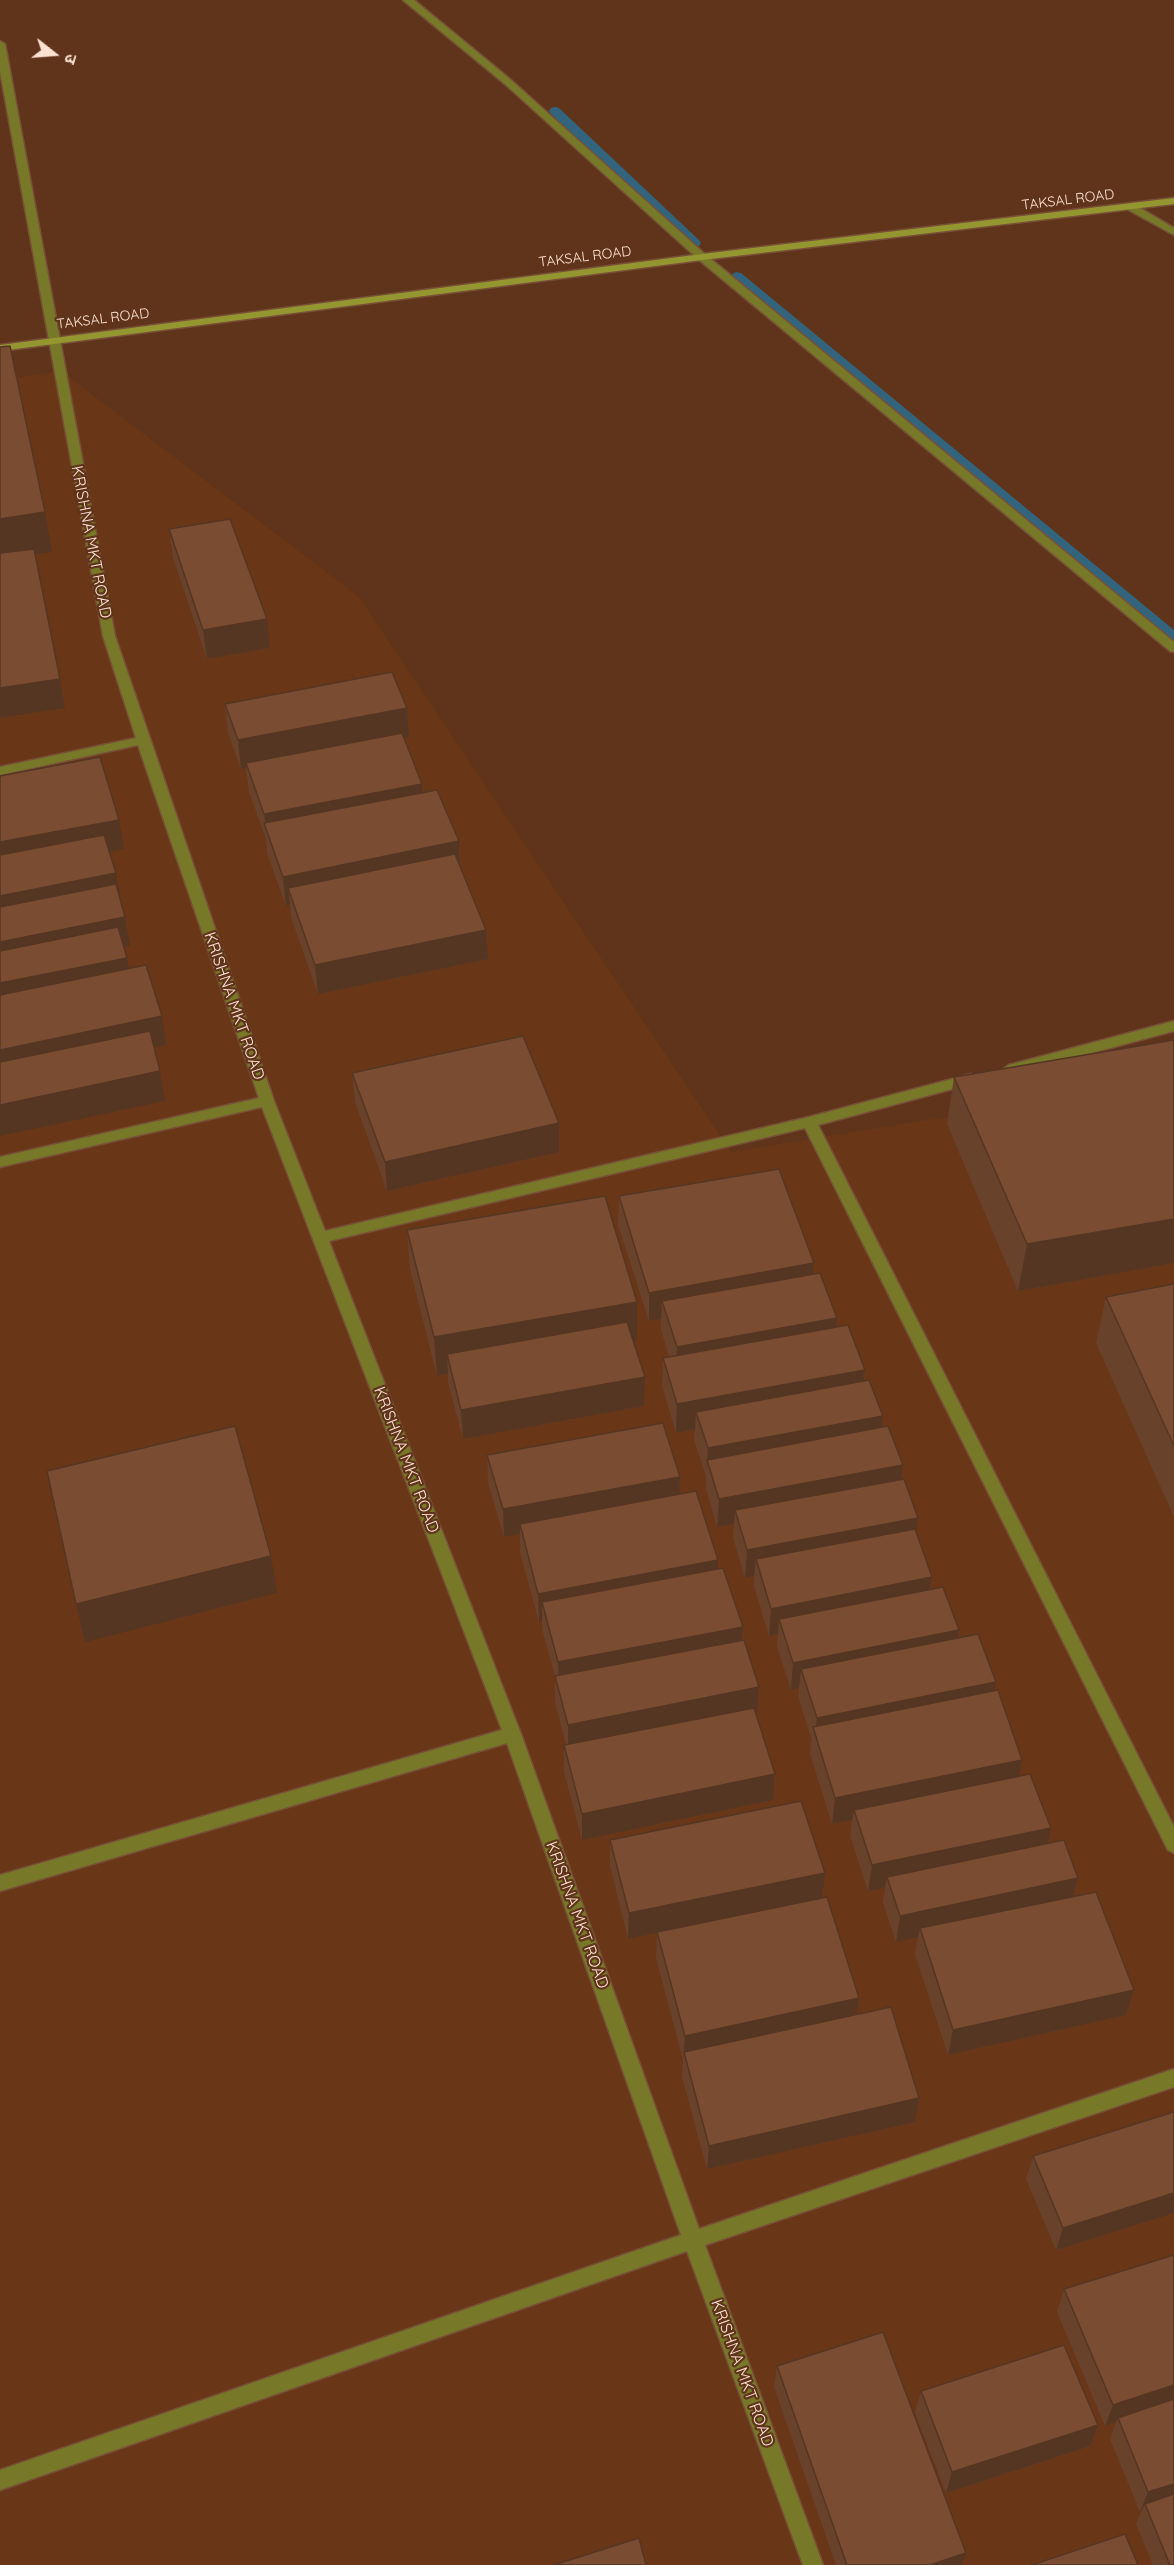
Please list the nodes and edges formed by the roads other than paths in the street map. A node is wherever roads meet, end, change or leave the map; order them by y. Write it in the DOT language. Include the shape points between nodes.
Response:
graph roads {
  1 [pos="408,0"];
  2 [pos="0,45"];
  3 [pos="1174,201"];
  4 [pos="1131,207"];
  5 [pos="1174,232"];
  6 [pos="702,257"];
  7 [pos="53,341"];
  8 [pos="0,348"];
  9 [pos="1174,648"];
  10 [pos="143,740"];
  11 [pos="0,771"];
  12 [pos="1174,1026"];
  13 [pos="267,1101"];
  14 [pos="808,1122"];
  15 [pos="0,1162"];
  16 [pos="320,1238"];
  17 [pos="512,1734"];
  18 [pos="1174,1845"];
  19 [pos="0,1883"];
  20 [pos="1174,2078"];
  21 [pos="693,2240"];
  22 [pos="0,2480"];
  23 [pos="813,2565"];
  1 -- 6 [label="street" via="508,81"];
  2 -- 7 [label="street, KRISHNA MKT ROAD"];
  3 -- 4 [label="street, TAKSAL ROAD"];
  4 -- 5 [label="street"];
  4 -- 6 [label="street, TAKSAL ROAD"];
  6 -- 7 [label="street, TAKSAL ROAD"];
  6 -- 9 [label="street"];
  7 -- 8 [label="street, TAKSAL ROAD"];
  7 -- 10 [label="street, KRISHNA MKT ROAD" via="109,636"];
  10 -- 11 [label="street"];
  10 -- 13 [label="street, KRISHNA MKT ROAD"];
  12 -- 14 [label="street"];
  13 -- 15 [label="street"];
  13 -- 16 [label="street, KRISHNA MKT ROAD"];
  14 -- 16 [label="street"];
  14 -- 18 [label="street"];
  16 -- 17 [label="street, KRISHNA MKT ROAD"];
  17 -- 19 [label="street"];
  17 -- 21 [label="street, KRISHNA MKT ROAD"];
  20 -- 21 [label="street"];
  21 -- 22 [label="street"];
  21 -- 23 [label="street, KRISHNA MKT ROAD"];
}
